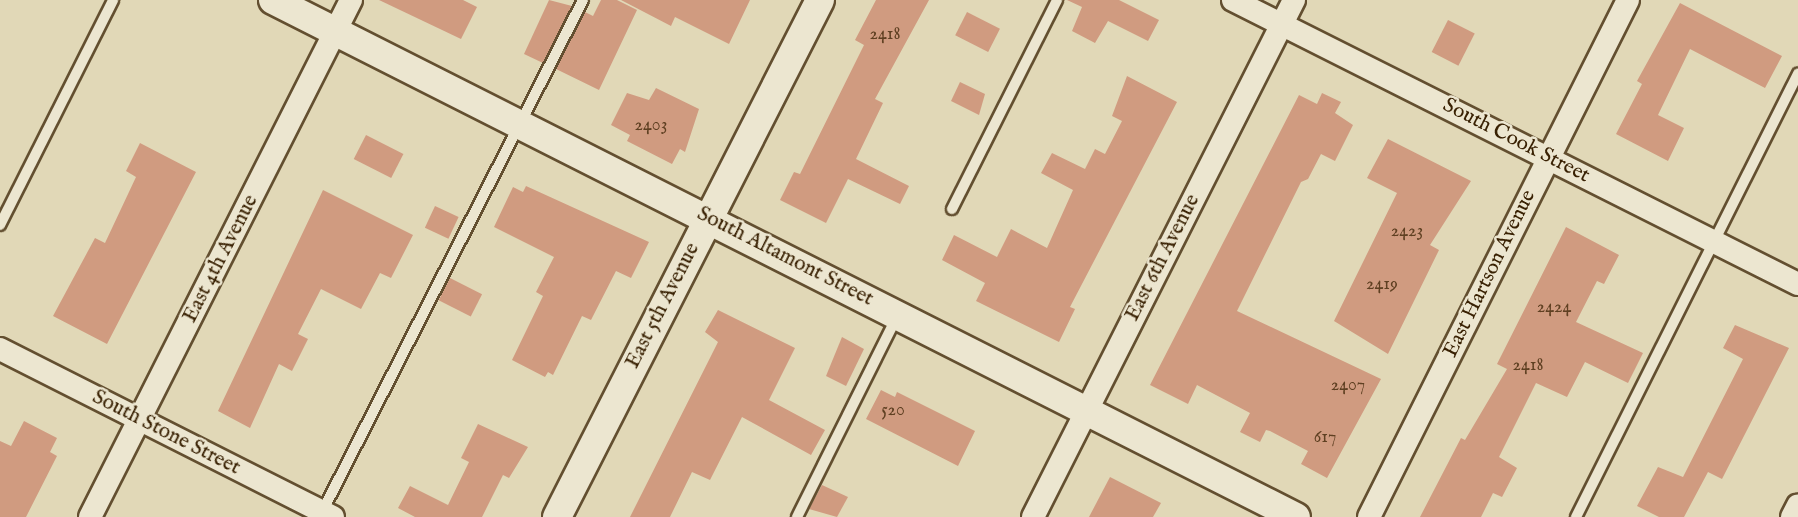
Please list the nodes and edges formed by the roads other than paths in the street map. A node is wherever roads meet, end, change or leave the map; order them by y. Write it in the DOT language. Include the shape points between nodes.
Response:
graph roads {
  1 [pos="113,0"];
  2 [pos="273,0"];
  3 [pos="351,0"];
  4 [pos="583,0"];
  5 [pos="820,0"];
  6 [pos="1057,0"];
  7 [pos="1233,0"];
  8 [pos="1294,0"];
  9 [pos="1628,0"];
  10 [pos="1282,24"];
  11 [pos="335,32"];
  12 [pos="1798,73"];
  13 [pos="521,124"];
  14 [pos="1549,156"];
  15 [pos="952,208"];
  16 [pos="709,217"];
  17 [pos="0,225"];
  18 [pos="1714,241"];
  19 [pos="1798,284"];
  20 [pos="898,314"];
  21 [pos="0,349"];
  22 [pos="1086,410"];
  23 [pos="140,419"];
  24 [pos="1798,505"];
  25 [pos="325,515"];
  26 [pos="90,517"];
  27 [pos="556,517"];
  28 [pos="797,517"];
  29 [pos="1033,517"];
  30 [pos="1296,517"];
  31 [pos="1369,517"];
  32 [pos="1576,517"];
  33 [pos="1792,517"];
  1 -- 17 [label="lane"];
  2 -- 11 [label="street, South Altamont Street"];
  3 -- 11 [label="street, East 4th Avenue"];
  4 -- 13 [label="lane"];
  5 -- 16 [label="street, East 5th Avenue"];
  6 -- 15 [label="lane"];
  7 -- 10 [label="street, South Cook Street"];
  8 -- 10 [label="street, East 6th Avenue"];
  9 -- 14 [label="street, East Hartson Avenue"];
  10 -- 14 [label="street, South Cook Street"];
  10 -- 22 [label="street, East 6th Avenue"];
  11 -- 13 [label="street, South Altamont Street"];
  11 -- 23 [label="street, East 4th Avenue"];
  12 -- 18 [label="lane"];
  13 -- 16 [label="street, South Altamont Street"];
  13 -- 25 [label="lane"];
  14 -- 18 [label="street, South Cook Street"];
  14 -- 31 [label="street, East Hartson Avenue"];
  16 -- 20 [label="street, South Altamont Street"];
  16 -- 27 [label="street, East 5th Avenue"];
  18 -- 19 [label="street, South Cook Street"];
  18 -- 32 [label="lane"];
  20 -- 22 [label="street, South Altamont Street"];
  20 -- 28 [label="lane"];
  21 -- 23 [label="street, South Stone Street"];
  22 -- 29 [label="street, East 6th Avenue"];
  22 -- 30 [label="street, South Altamont Street"];
  23 -- 25 [label="street, South Stone Street"];
  23 -- 26 [label="street, East 4th Avenue"];
  24 -- 33 [label="street"];
}
